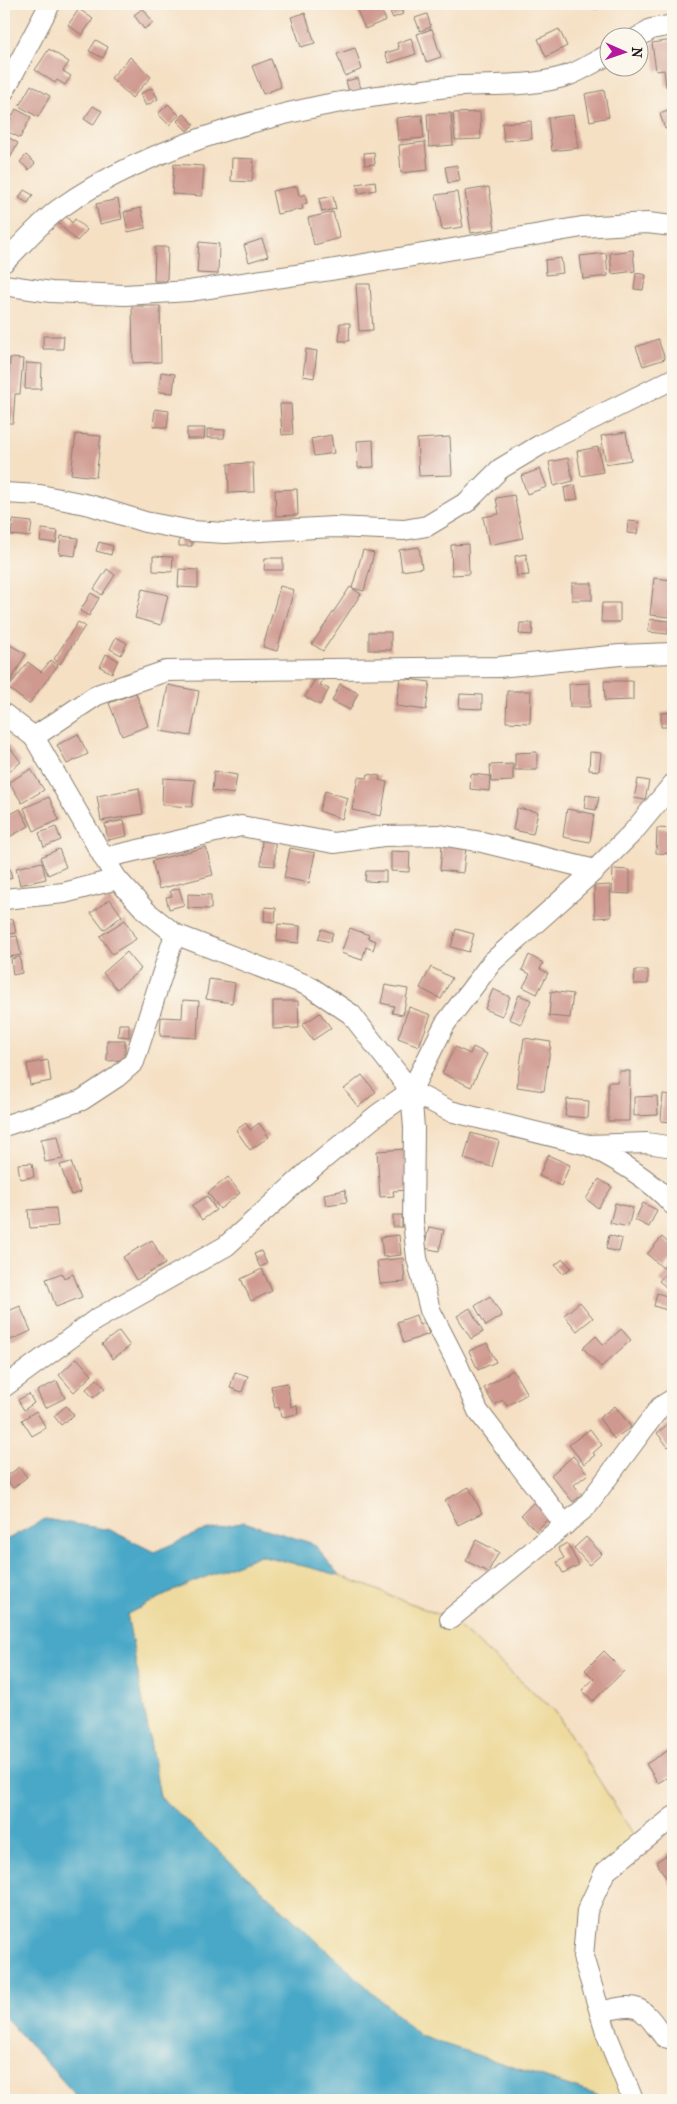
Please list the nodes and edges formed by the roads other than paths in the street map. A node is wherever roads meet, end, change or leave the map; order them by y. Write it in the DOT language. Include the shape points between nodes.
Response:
graph roads {
  1 [pos="50,4"];
  2 [pos="673,25"];
  3 [pos="650,30"];
  4 [pos="600,59"];
  5 [pos="4,91"];
  6 [pos="673,226"];
  7 [pos="4,262"];
  8 [pos="4,285"];
  9 [pos="673,379"];
  10 [pos="4,493"];
  11 [pos="673,653"];
  12 [pos="4,714"];
  13 [pos="34,737"];
  14 [pos="673,784"];
  15 [pos="104,858"];
  16 [pos="595,870"];
  17 [pos="117,879"];
  18 [pos="4,899"];
  19 [pos="175,934"];
  20 [pos="411,1091"];
  21 [pos="4,1126"];
  22 [pos="588,1145"];
  23 [pos="673,1147"];
  24 [pos="673,1205"];
  25 [pos="4,1387"];
  26 [pos="673,1399"];
  27 [pos="565,1526"];
  28 [pos="450,1619"];
  29 [pos="673,1817"];
  30 [pos="600,2012"];
  31 [pos="673,2039"];
  32 [pos="633,2100"];
  1 -- 5 [label="street"];
  2 -- 3 [label="street"];
  4 -- 7 [label="street" via="571,75 531,84 460,86 357,100 256,122 183,146 113,176 58,210"];
  6 -- 8 [label="street" via="647,223 582,227 189,291 125,295 51,292"];
  9 -- 10 [label="street" via="532,450 500,470 467,502 427,526 404,530 334,527 225,533 192,531 40,495"];
  11 -- 13 [label="street" via="499,666 166,670 98,695"];
  12 -- 13 [label="street"];
  13 -- 15 [label="street"];
  14 -- 16 [label="street" via="633,832"];
  15 -- 16 [label="street" via="241,826 334,843 383,836 440,835"];
  15 -- 17 [label="street"];
  16 -- 20 [label="street" via="492,962 445,1024"];
  17 -- 18 [label="street" via="64,893"];
  17 -- 19 [label="street" via="146,911"];
  19 -- 20 [label="street" via="309,986 351,1014"];
  19 -- 21 [label="street" via="134,1062 118,1077 82,1100"];
  20 -- 22 [label="street" via="450,1111"];
  20 -- 25 [label="street" via="377,1114 317,1164 226,1246 95,1320"];
  20 -- 27 [label="street" via="413,1221 417,1258 430,1310 478,1412"];
  22 -- 23 [label="street"];
  22 -- 24 [label="street" via="633,1169"];
  26 -- 27 [label="street" via="660,1407 585,1508"];
  27 -- 28 [label="street"];
  29 -- 30 [label="street" via="605,1872 587,1911 583,1957"];
  30 -- 31 [label="street" via="628,2005 645,2012 664,2037"];
  30 -- 32 [label="street"];
}
